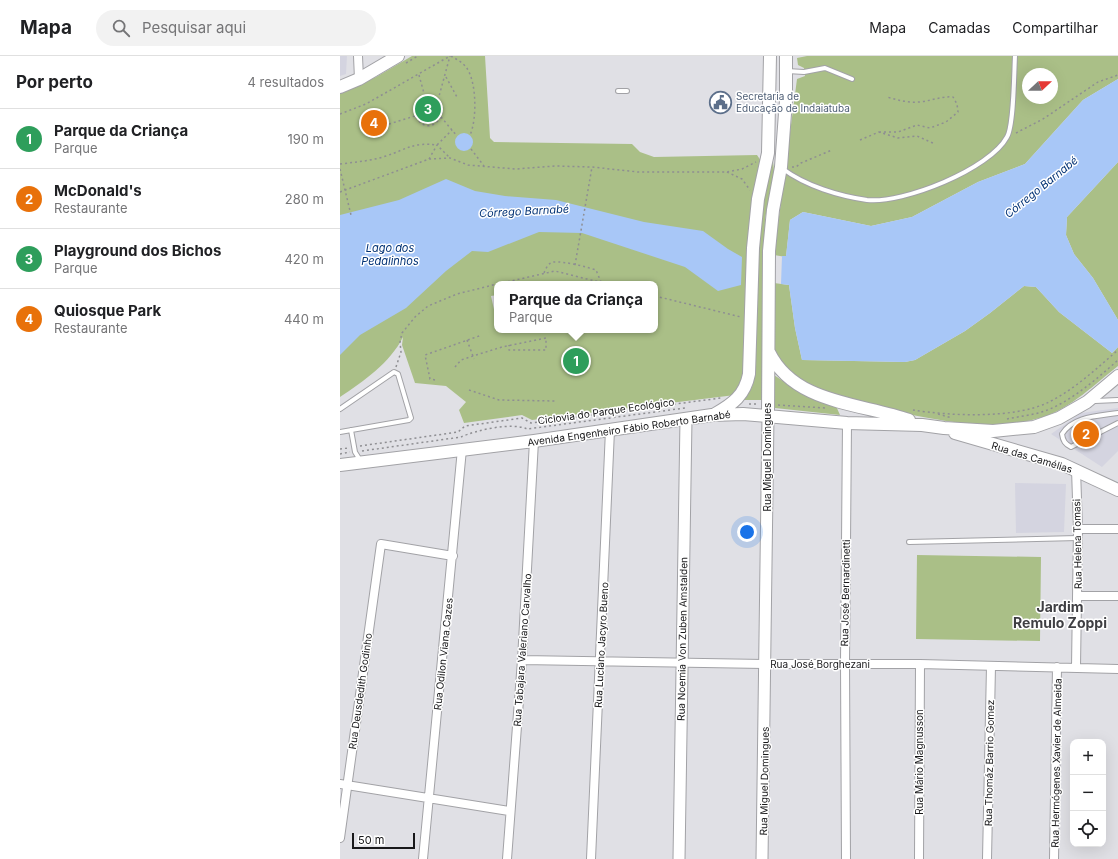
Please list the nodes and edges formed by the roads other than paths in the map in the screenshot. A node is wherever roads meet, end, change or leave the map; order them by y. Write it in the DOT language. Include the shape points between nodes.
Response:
graph roads {
  1 [pos="358,56"];
  2 [pos="398,56"];
  3 [pos="770,56"];
  4 [pos="786,56"];
  5 [pos="1016,56"];
  6 [pos="786,71"];
  7 [pos="359,79"];
  8 [pos="852,79"];
  9 [pos="340,87"];
  10 [pos="618,91"];
  11 [pos="627,91"];
  12 [pos="781,167"];
  13 [pos="768,351"];
  14 [pos="1118,376"];
  15 [pos="1118,400"];
  16 [pos="1086,402"];
  17 [pos="340,409"];
  18 [pos="768,410"];
  19 [pos="1118,412"];
  20 [pos="686,414"];
  21 [pos="712,415"];
  22 [pos="847,423"];
  23 [pos="1118,423"];
  24 [pos="922,425"];
  25 [pos="944,428"];
  26 [pos="351,430"];
  27 [pos="610,430"];
  28 [pos="340,432"];
  29 [pos="534,442"];
  30 [pos="462,449"];
  31 [pos="357,454"];
  32 [pos="340,465"];
  33 [pos="1076,470"];
  34 [pos="1118,490"];
  35 [pos="1078,529"];
  36 [pos="1118,529"];
  37 [pos="1078,538"];
  38 [pos="909,542"];
  39 [pos="453,556"];
  40 [pos="1078,596"];
  41 [pos="1118,596"];
  42 [pos="522,660"];
  43 [pos="601,662"];
  44 [pos="681,662"];
  45 [pos="845,663"];
  46 [pos="766,664"];
  47 [pos="920,664"];
  48 [pos="991,666"];
  49 [pos="1057,667"];
  50 [pos="1076,667"];
  51 [pos="1118,669"];
  52 [pos="344,785"];
  53 [pos="428,798"];
  54 [pos="509,811"];
  55 [pos="340,838"];
  56 [pos="423,859"];
  57 [pos="507,859"];
  58 [pos="591,859"];
  59 [pos="679,859"];
  60 [pos="762,859"];
  61 [pos="846,859"];
  62 [pos="919,859"];
  63 [pos="988,859"];
  64 [pos="1054,859"];
  1 -- 7 [label="street"];
  2 -- 7 [label="main road"];
  3 -- 21 [label="main road" via="768,153 758,200 753,248 748,378 744,391 734,403"];
  4 -- 6 [label="main road, Rua Miguel Domingues"];
  5 -- 12 [label="lane" via="1008,137 994,154 940,184 896,198 869,200 830,192 792,175"];
  6 -- 8 [label="lane" via="804,72 825,68"];
  6 -- 12 [label="main road, Rua Miguel Domingues"];
  7 -- 9 [label="main road"];
  10 -- 11 [label="lane"];
  12 -- 13 [label="main road, Rua Miguel Domingues" via="769,252"];
  13 -- 18 [label="main road, Rua Miguel Domingues"];
  13 -- 24 [label="main road" via="782,373 797,385 816,394"];
  14 -- 16 [label="main road, Avenida Engenheiro Fábio Roberto Barnabé"];
  15 -- 16 [label="lane"];
  16 -- 25 [label="main road, Avenida Engenheiro Fábio Roberto Barnabé" via="1059,418 1034,427 993,431"];
  17 -- 26 [label="lane" via="394,372 398,374 411,418"];
  18 -- 21 [label="main road, Avenida Engenheiro Fábio Roberto Barnabé"];
  18 -- 22 [label="main road, Avenida Engenheiro Fábio Roberto Barnabé"];
  18 -- 46 [label="main road, Rua Miguel Domingues"];
  19 -- 23 [label="lane" via="1079,420 1066,427 1062,434 1066,444 1071,447"];
  20 -- 21 [label="main road, Avenida Engenheiro Fábio Roberto Barnabé"];
  20 -- 27 [label="main road, Avenida Engenheiro Fábio Roberto Barnabé"];
  20 -- 44 [label="main road, Rua Noemia Von Zuben Amstalden"];
  22 -- 24 [label="main road, Avenida Engenheiro Fábio Roberto Barnabé"];
  22 -- 45 [label="street, Rua José Bernardinetti"];
  24 -- 25 [label="main road, Avenida Engenheiro Fábio Roberto Barnabé"];
  25 -- 33 [label="main road, Rua das Camélias"];
  26 -- 28 [label="lane"];
  26 -- 31 [label="lane"];
  27 -- 29 [label="main road, Avenida Engenheiro Fábio Roberto Barnabé"];
  27 -- 43 [label="street, Rua Luciano Jacyro Bueno"];
  29 -- 30 [label="main road, Avenida Engenheiro Fábio Roberto Barnabé"];
  29 -- 42 [label="street, Rua Tabajara Valeriano Carvalho"];
  30 -- 31 [label="main road, Avenida Engenheiro Fábio Roberto Barnabé"];
  30 -- 39 [label="street, Rua Odilon Viana Cazes"];
  31 -- 32 [label="main road, Avenida Engenheiro Fábio Roberto Barnabé"];
  33 -- 34 [label="main road, Rua das Camélias"];
  33 -- 35 [label="street, Rua Helena Tomasi"];
  35 -- 36 [label="street"];
  35 -- 37 [label="street, Rua Helena Tomasi"];
  37 -- 38 [label="lane"];
  37 -- 40 [label="street, Rua Helena Tomasi"];
  39 -- 52 [label="street, Rua Deusdedith Godinho" via="381,544"];
  39 -- 53 [label="street, Rua Odilon Viana Cazes"];
  40 -- 41 [label="street"];
  40 -- 50 [label="street, Rua Helena Tomasi"];
  42 -- 43 [label="street, Rua José Borghezani"];
  42 -- 54 [label="street, Rua Tabajara Valeriano Carvalho"];
  43 -- 44 [label="street, Rua José Borghezani"];
  43 -- 58 [label="street, Rua Luciano Jacyro Bueno"];
  44 -- 46 [label="street, Rua José Borghezani"];
  44 -- 59 [label="main road, Rua Noemia Von Zuben Amstalden"];
  45 -- 46 [label="street, Rua José Borghezani"];
  45 -- 47 [label="street, Rua José Borghezani"];
  45 -- 61 [label="street, Rua José Bernardinetti"];
  46 -- 60 [label="main road, Rua Miguel Domingues"];
  47 -- 48 [label="street, Rua José Borghezani"];
  47 -- 62 [label="street, Rua Mário Magnusson"];
  48 -- 49 [label="street, Rua José Borghezani"];
  48 -- 63 [label="street, Rua Thomáz Barrio Gomez"];
  49 -- 50 [label="street, Rua José Borghezani"];
  49 -- 64 [label="street, Rua Hermógenes Xavier de Almeida"];
  50 -- 51 [label="street, Rua José Borghezani"];
  52 -- 53 [label="street"];
  52 -- 55 [label="street, Rua Deusdedith Godinho"];
  53 -- 54 [label="street"];
  53 -- 56 [label="street, Rua Odilon Viana Cazes"];
  54 -- 57 [label="street, Rua Tabajara Valeriano Carvalho"];
}
